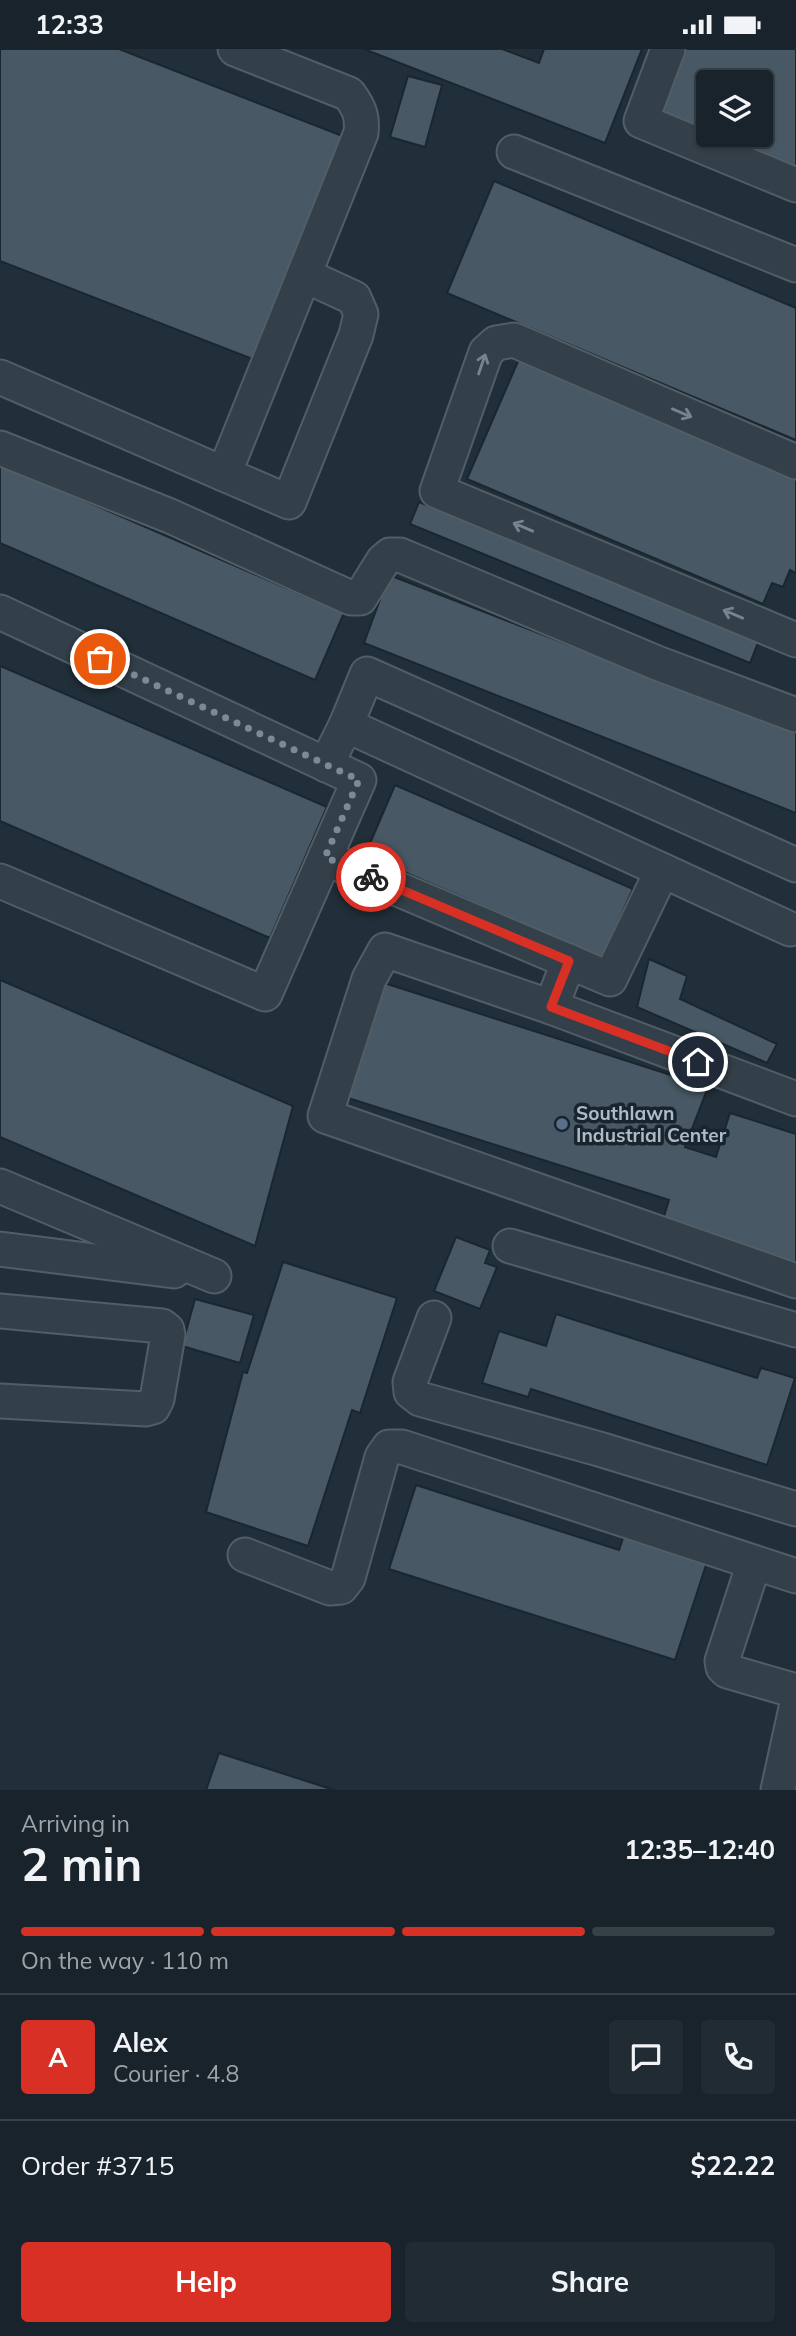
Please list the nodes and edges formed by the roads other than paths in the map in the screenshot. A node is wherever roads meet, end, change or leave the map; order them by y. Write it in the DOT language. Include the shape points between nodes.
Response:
graph roads {
  1 [pos="235,49"];
  2 [pos="668,49"];
  3 [pos="514,152"];
  4 [pos="796,185"];
  5 [pos="796,265"];
  6 [pos="304,275"];
  7 [pos="0,377"];
  8 [pos="0,447"];
  9 [pos="796,462"];
  10 [pos="224,474"];
  11 [pos="0,612"];
  12 [pos="796,640"];
  13 [pos="796,715"];
  14 [pos="346,725"];
  15 [pos="326,765"];
  16 [pos="325,857"];
  17 [pos="796,865"];
  18 [pos="662,871"];
  19 [pos="0,881"];
  20 [pos="794,924"];
  21 [pos="569,961"];
  22 [pos="551,1007"];
  23 [pos="796,1099"];
  24 [pos="0,1186"];
  25 [pos="510,1246"];
  26 [pos="0,1249"];
  27 [pos="796,1281"];
  28 [pos="0,1311"];
  29 [pos="433,1318"];
  30 [pos="796,1330"];
  31 [pos="0,1401"];
  32 [pos="796,1509"];
  33 [pos="245,1555"];
  34 [pos="754,1563"];
  35 [pos="796,1576"];
  36 [pos="796,1691"];
  37 [pos="796,1707"];
  38 [pos="778,1790"];
  1 -- 6 [label="street" via="349,95 362,118"];
  2 -- 4 [label="street" via="641,121"];
  3 -- 5 [label="street"];
  6 -- 10 [label="street"];
  6 -- 10 [label="street" via="354,298 361,314 289,502"];
  7 -- 10 [label="street"];
  8 -- 13 [label="street" via="170,516 351,598 360,598 383,561 400,555 669,668"];
  12 -- 9 [label="street, one-way" via="437,491 486,352 496,343 514,340"];
  11 -- 15 [label="street"];
  14 -- 15 [label="street"];
  14 -- 17 [label="street" via="367,674"];
  14 -- 18 [label="street"];
  15 -- 16 [label="street" via="359,780"];
  16 -- 19 [label="street" via="265,994"];
  16 -- 21 [label="street"];
  18 -- 20 [label="street"];
  18 -- 21 [label="street" via="610,979"];
  21 -- 22 [label="street"];
  22 -- 23 [label="street"];
  22 -- 27 [label="street" via="385,950 369,979 324,1116"];
  24 -- 26 [label="street" via="214,1276"];
  25 -- 30 [label="street"];
  28 -- 31 [label="street" via="162,1326 168,1335 153,1408"];
  29 -- 32 [label="street" via="410,1382 411,1392 420,1399"];
  33 -- 34 [label="street" via="330,1588 341,1587 348,1578 382,1457 389,1447 402,1447"];
  34 -- 35 [label="street"];
  34 -- 36 [label="street" via="723,1667"];
  37 -- 38 [label="street"];
}
